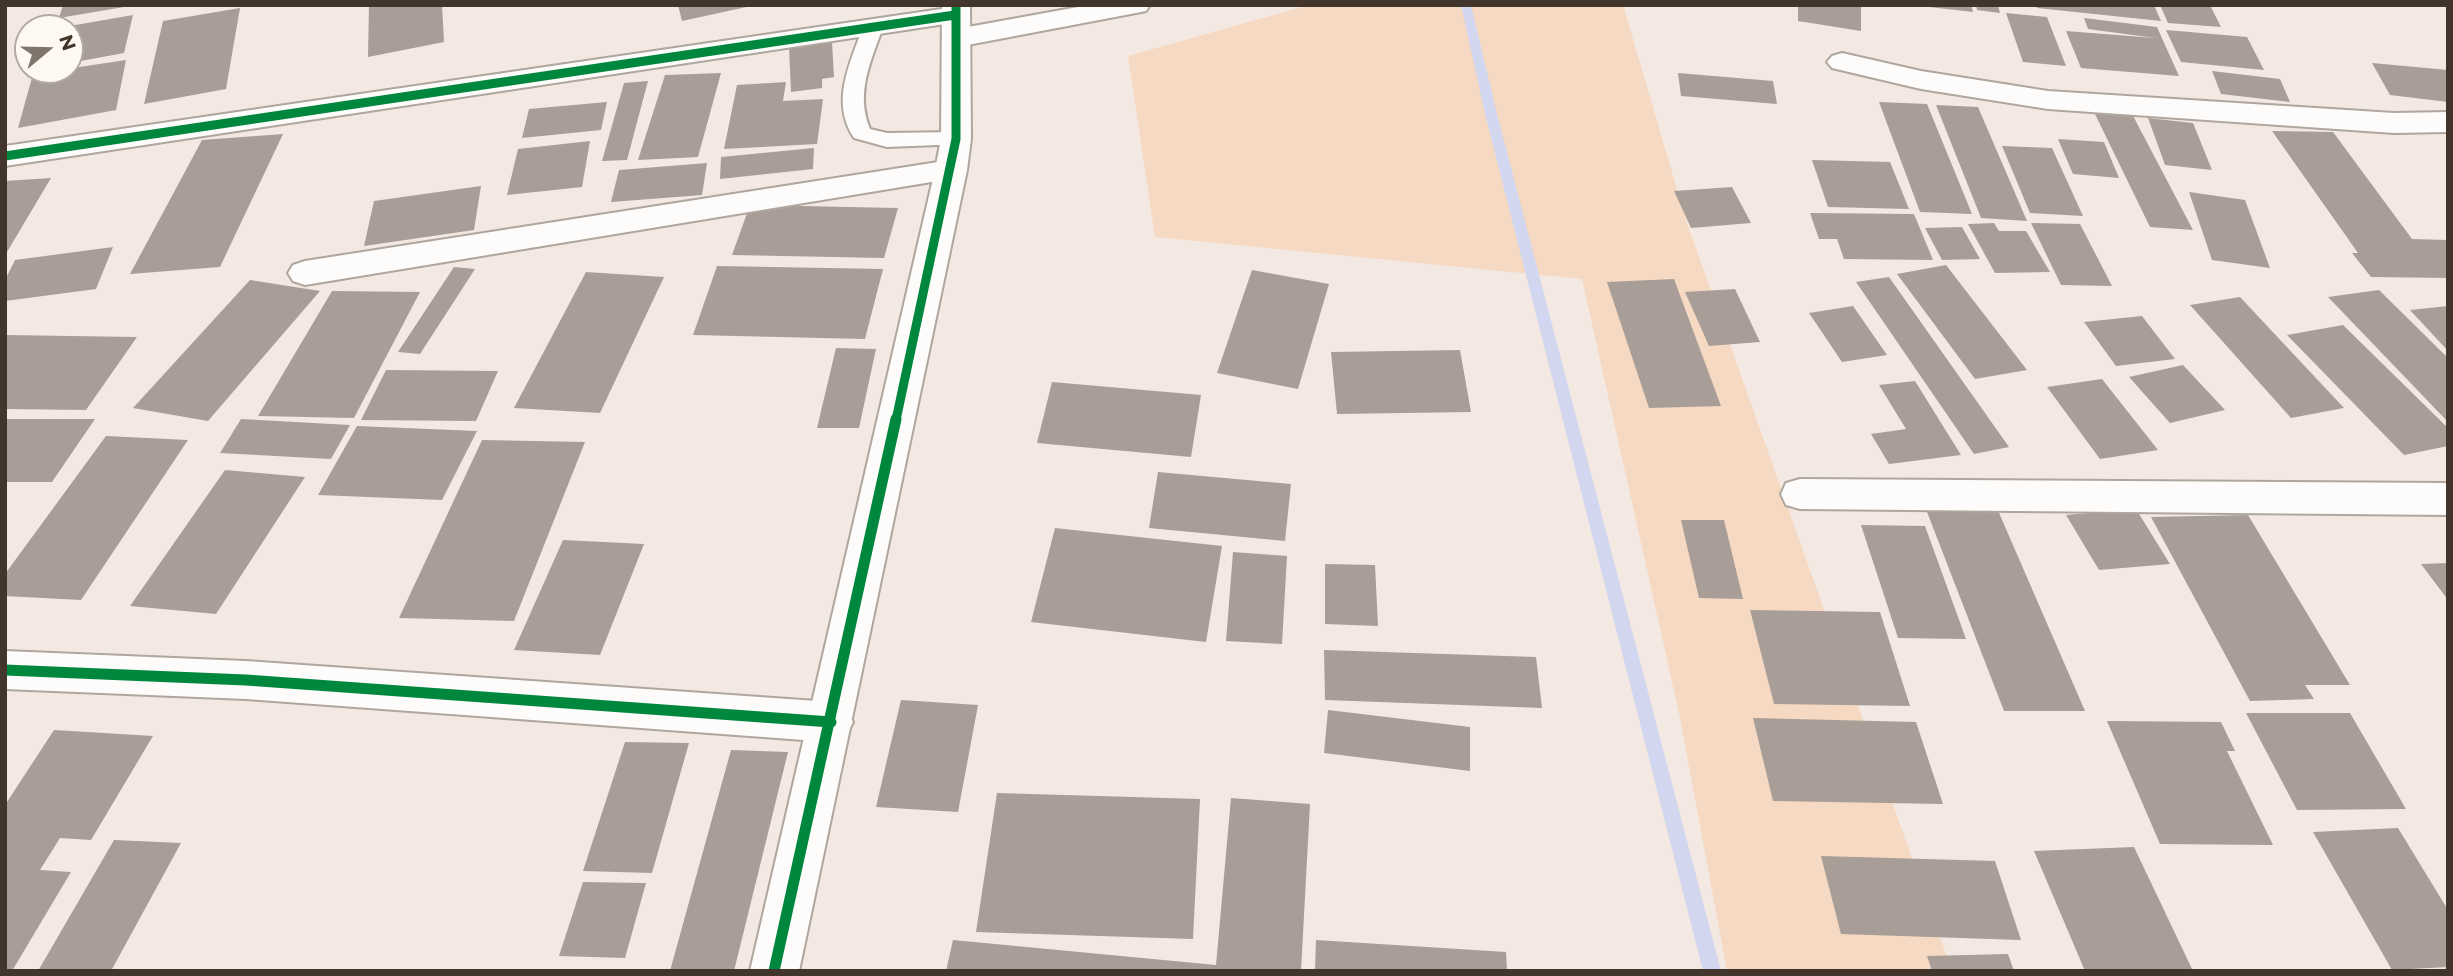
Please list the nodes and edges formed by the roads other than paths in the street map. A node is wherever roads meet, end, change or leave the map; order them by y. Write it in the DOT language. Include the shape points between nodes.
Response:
graph roads {
  1 [pos="1136,5"];
  2 [pos="956,19"];
  3 [pos="873,27"];
  4 [pos="1842,62"];
  5 [pos="2448,122"];
  6 [pos="953,154"];
  7 [pos="5,156"];
  8 [pos="305,273"];
  9 [pos="1800,495"];
  10 [pos="2448,499"];
  11 [pos="5,670"];
  12 [pos="831,722"];
  13 [pos="774,971"];
  1 -- 2 [label="street"];
  2 -- 3 [label="street"];
  2 -- 6 [label="street"];
  3 -- 6 [label="lane" via="851,91 852,114 861,133"];
  3 -- 7 [label="street"];
  4 -- 5 [label="street" via="2048,100 2381,122"];
  6 -- 8 [label="street"];
  6 -- 12 [label="street"];
  9 -- 10 [label="street"];
  11 -- 12 [label="street" via="246,680"];
  12 -- 13 [label="street"];
}
